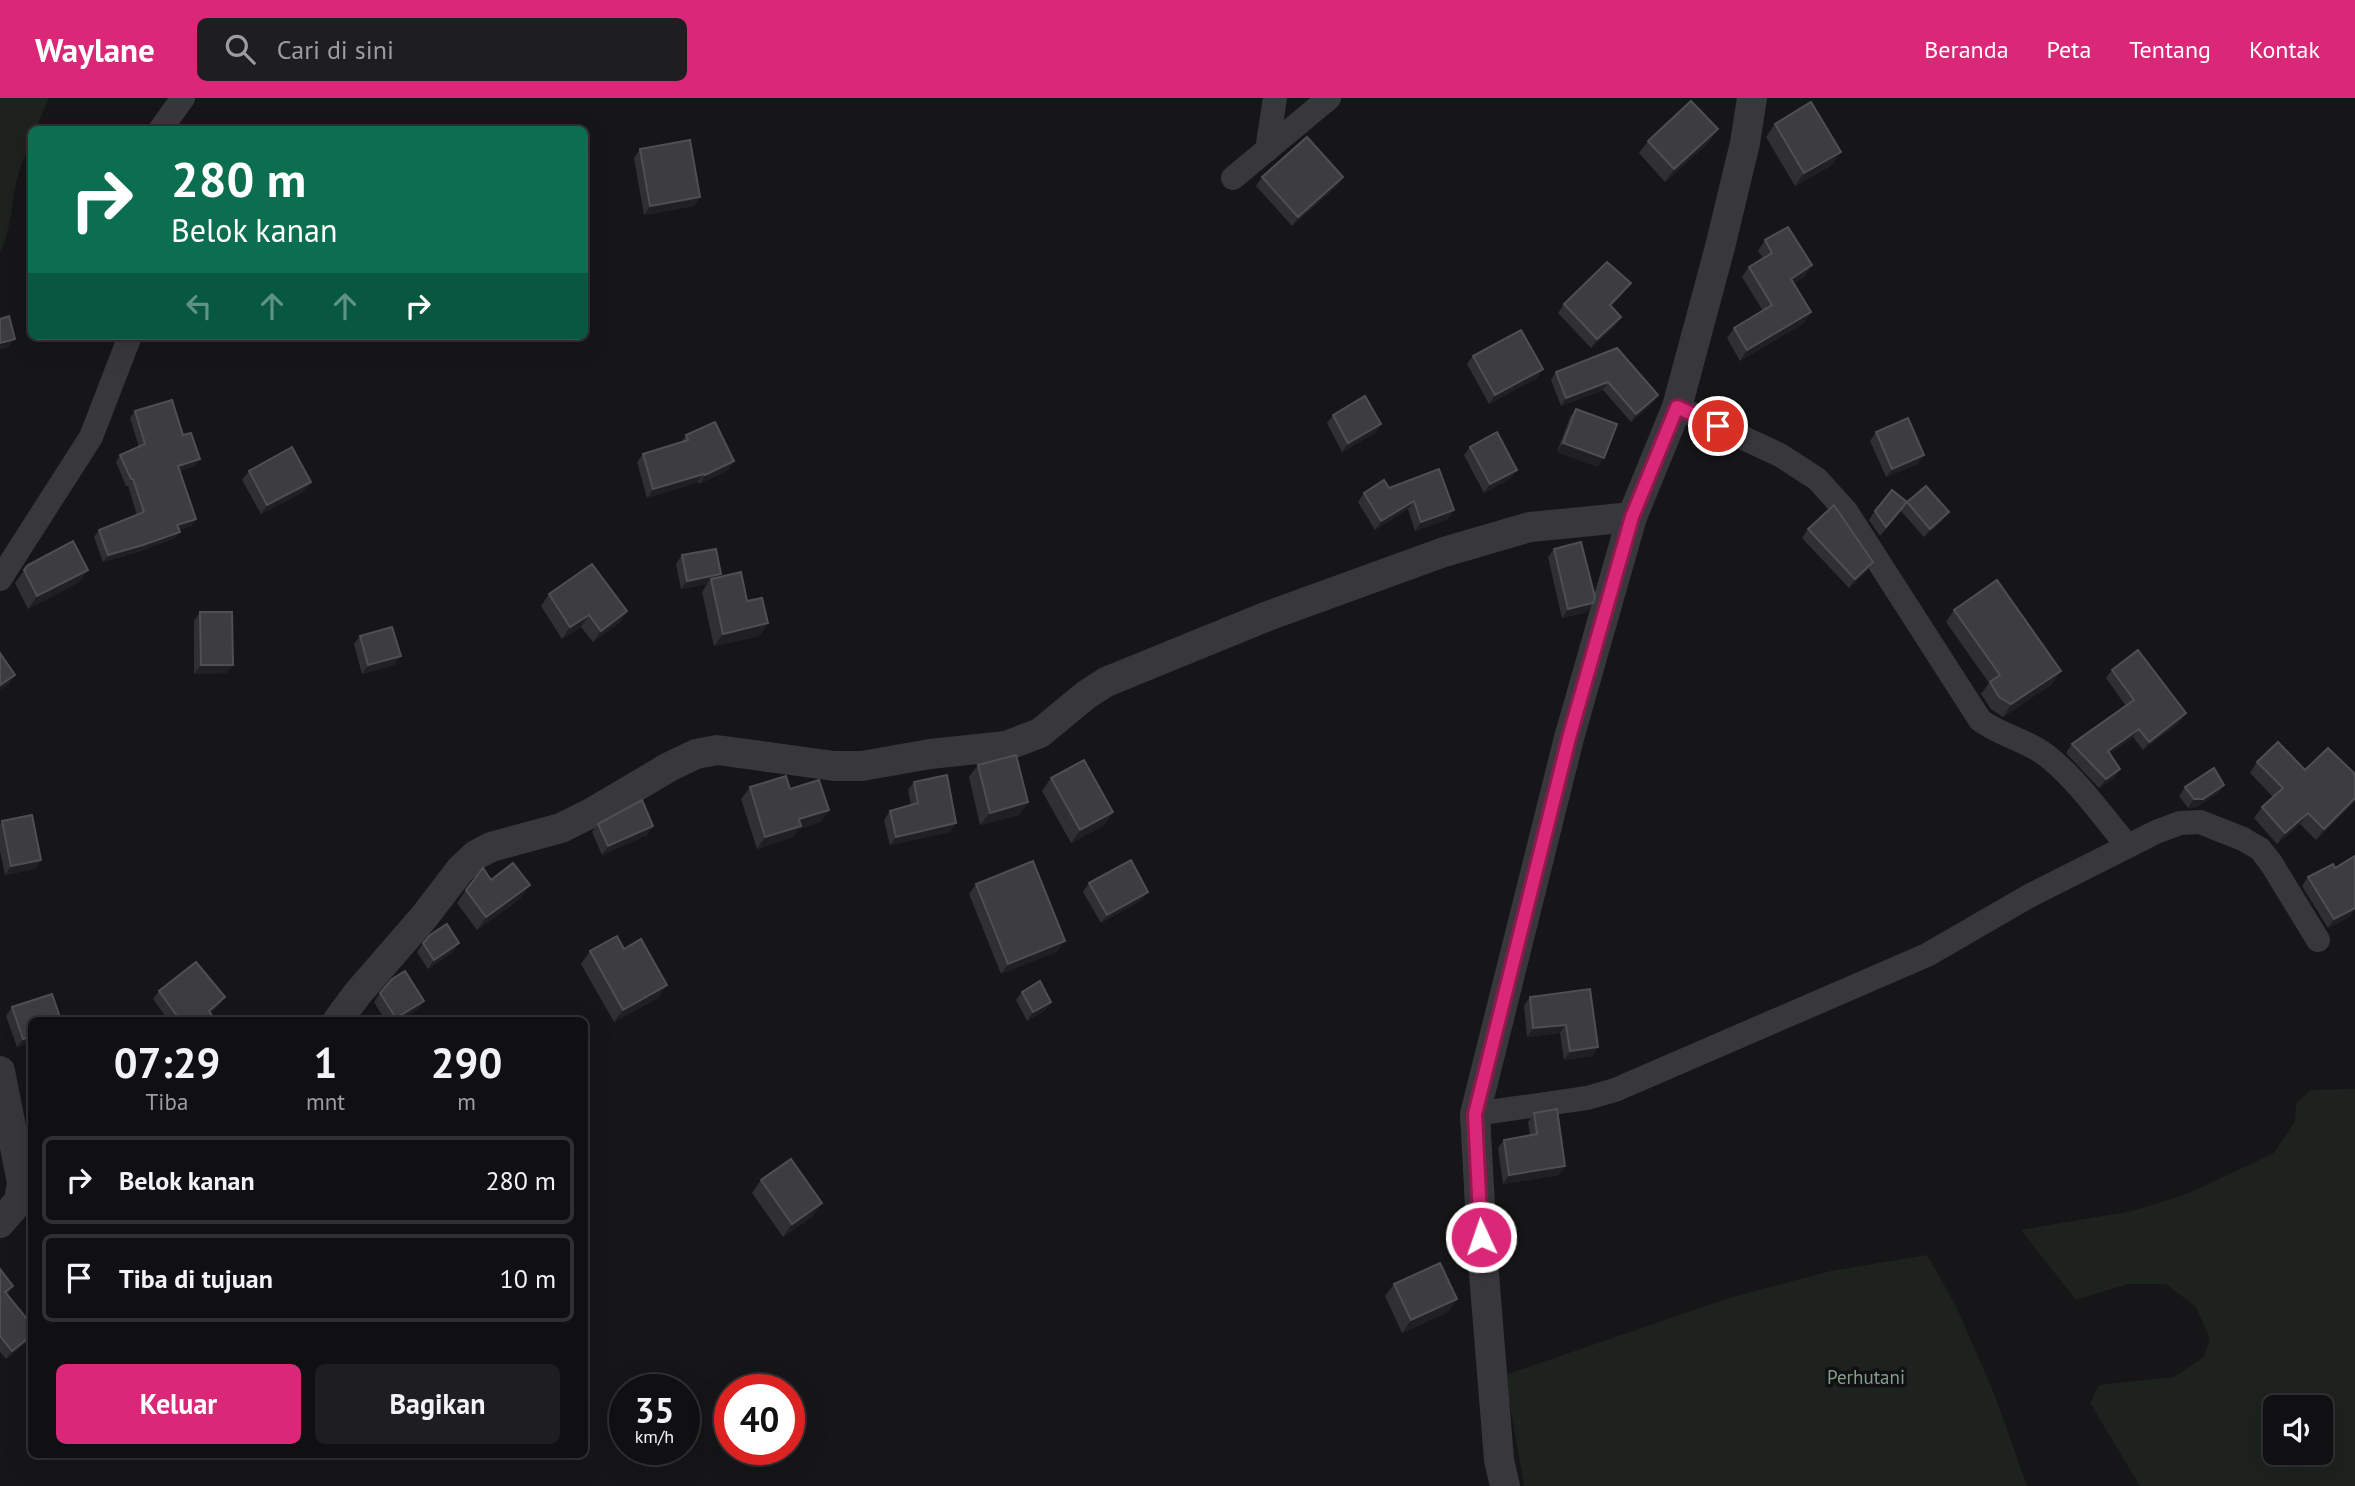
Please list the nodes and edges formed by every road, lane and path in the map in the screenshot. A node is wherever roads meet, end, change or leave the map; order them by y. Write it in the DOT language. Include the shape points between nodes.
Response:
graph roads {
  1 [pos="183,98"];
  2 [pos="1275,98"];
  3 [pos="1329,98"];
  4 [pos="1752,98"];
  5 [pos="163,126"];
  6 [pos="1267,150"];
  7 [pos="1233,178"];
  8 [pos="128,340"];
  9 [pos="1677,407"];
  10 [pos="1632,517"];
  11 [pos="0,579"];
  12 [pos="2128,846"];
  13 [pos="2318,940"];
  14 [pos="340,1017"];
  15 [pos="0,1070"];
  16 [pos="1475,1114"];
  17 [pos="23,1144"];
  18 [pos="0,1223"];
  19 [pos="1505,1486"];
  1 -- 5 [label="street"];
  2 -- 6 [label="street"];
  3 -- 6 [label="street"];
  4 -- 9 [label="street" via="1720,247"];
  6 -- 7 [label="street"];
  8 -- 11 [label="street" via="92,437"];
  9 -- 10 [label="street"];
  9 -- 12 [label="street" via="1780,455 1817,479 1846,511 1980,720 2052,760"];
  10 -- 14 [label="street" via="1530,527 1444,552 1268,616 1106,682 1040,733 1006,746 862,766 717,750 696,754 561,828 476,855"];
  10 -- 16 [label="street" via="1569,738"];
  12 -- 13 [label="street" via="2191,822 2243,839 2271,863"];
  12 -- 16 [label="street" via="1927,955 1615,1090"];
  15 -- 17 [label="street"];
  16 -- 19 [label="street" via="1499,1460"];
  17 -- 18 [label="street" via="19,1201"];
}
